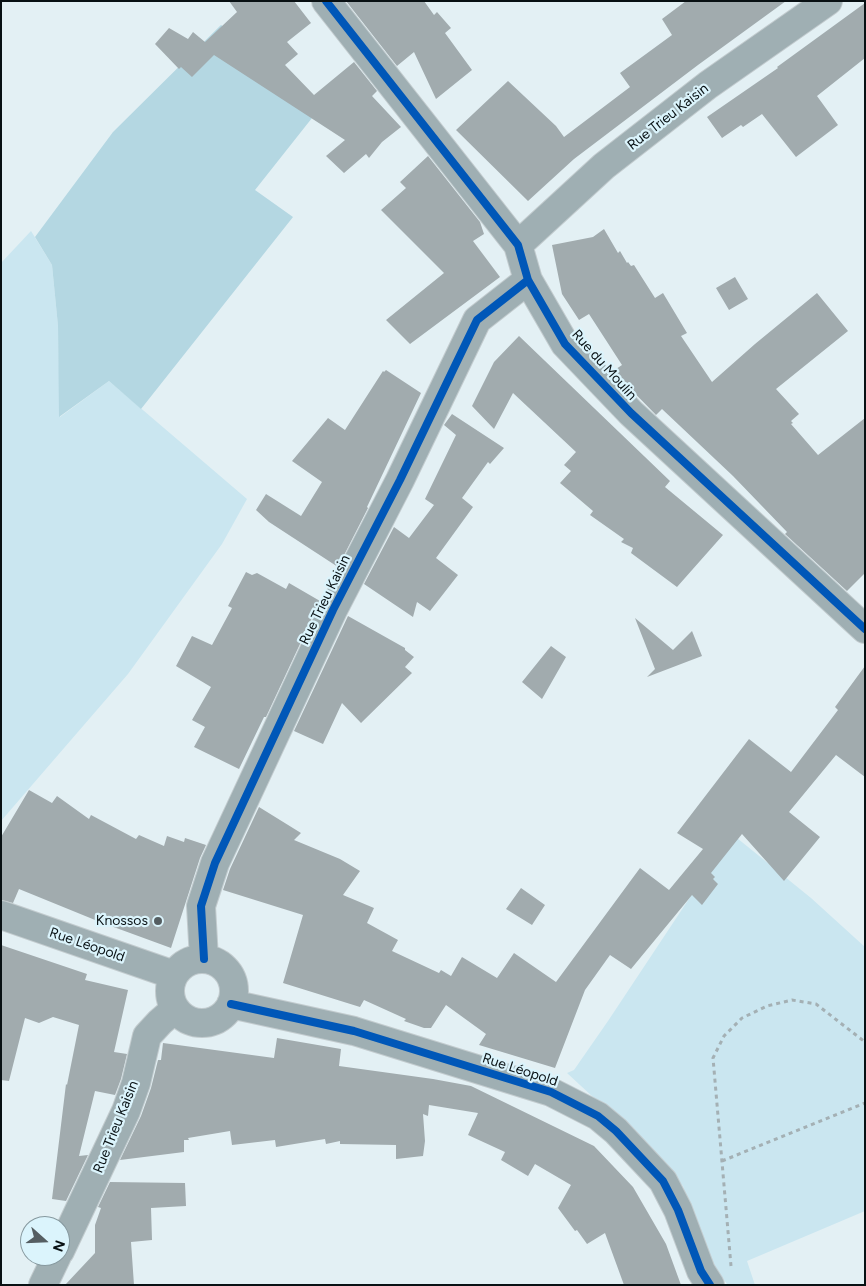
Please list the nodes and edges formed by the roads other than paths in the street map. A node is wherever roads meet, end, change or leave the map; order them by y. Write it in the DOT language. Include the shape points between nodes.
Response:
graph roads {
  1 [pos="326,1"];
  2 [pos="828,1"];
  3 [pos="518,246"];
  4 [pos="528,280"];
  5 [pos="865,629"];
  6 [pos="1,915"];
  7 [pos="204,959"];
  8 [pos="174,975"];
  9 [pos="231,1004"];
  10 [pos="175,1009"];
  11 [pos="70,1230"];
  12 [pos="52,1266"];
  13 [pos="721,1280"];
  14 [pos="42,1285"];
  1 -- 3 [label="street, Rue du Moulin"];
  2 -- 3 [label="street, Rue Trieu Kaisin" via="708,85 611,161"];
  3 -- 4 [label="street, Rue du Moulin"];
  4 -- 5 [label="street, Rue du Moulin" via="565,344 631,413"];
  4 -- 7 [label="street, Rue Trieu Kaisin" via="477,320 333,610 215,863 200,906"];
  6 -- 8 [label="street, Rue Léopold"];
  7 -- 8 [label="street" via="186,962"];
  7 -- 9 [label="street" via="220,964 231,978 234,986"];
  8 -- 10 [label="street" via="170,992"];
  9 -- 10 [label="street" via="226,1012 209,1022 190,1021"];
  9 -- 13 [label="street, Rue Léopold" via="354,1031 551,1092 598,1116 663,1181 678,1210 701,1271"];
  10 -- 11 [label="street, Rue Trieu Kaisin" via="147,1036 126,1111"];
  12 -- 14 [label="street"];
}
